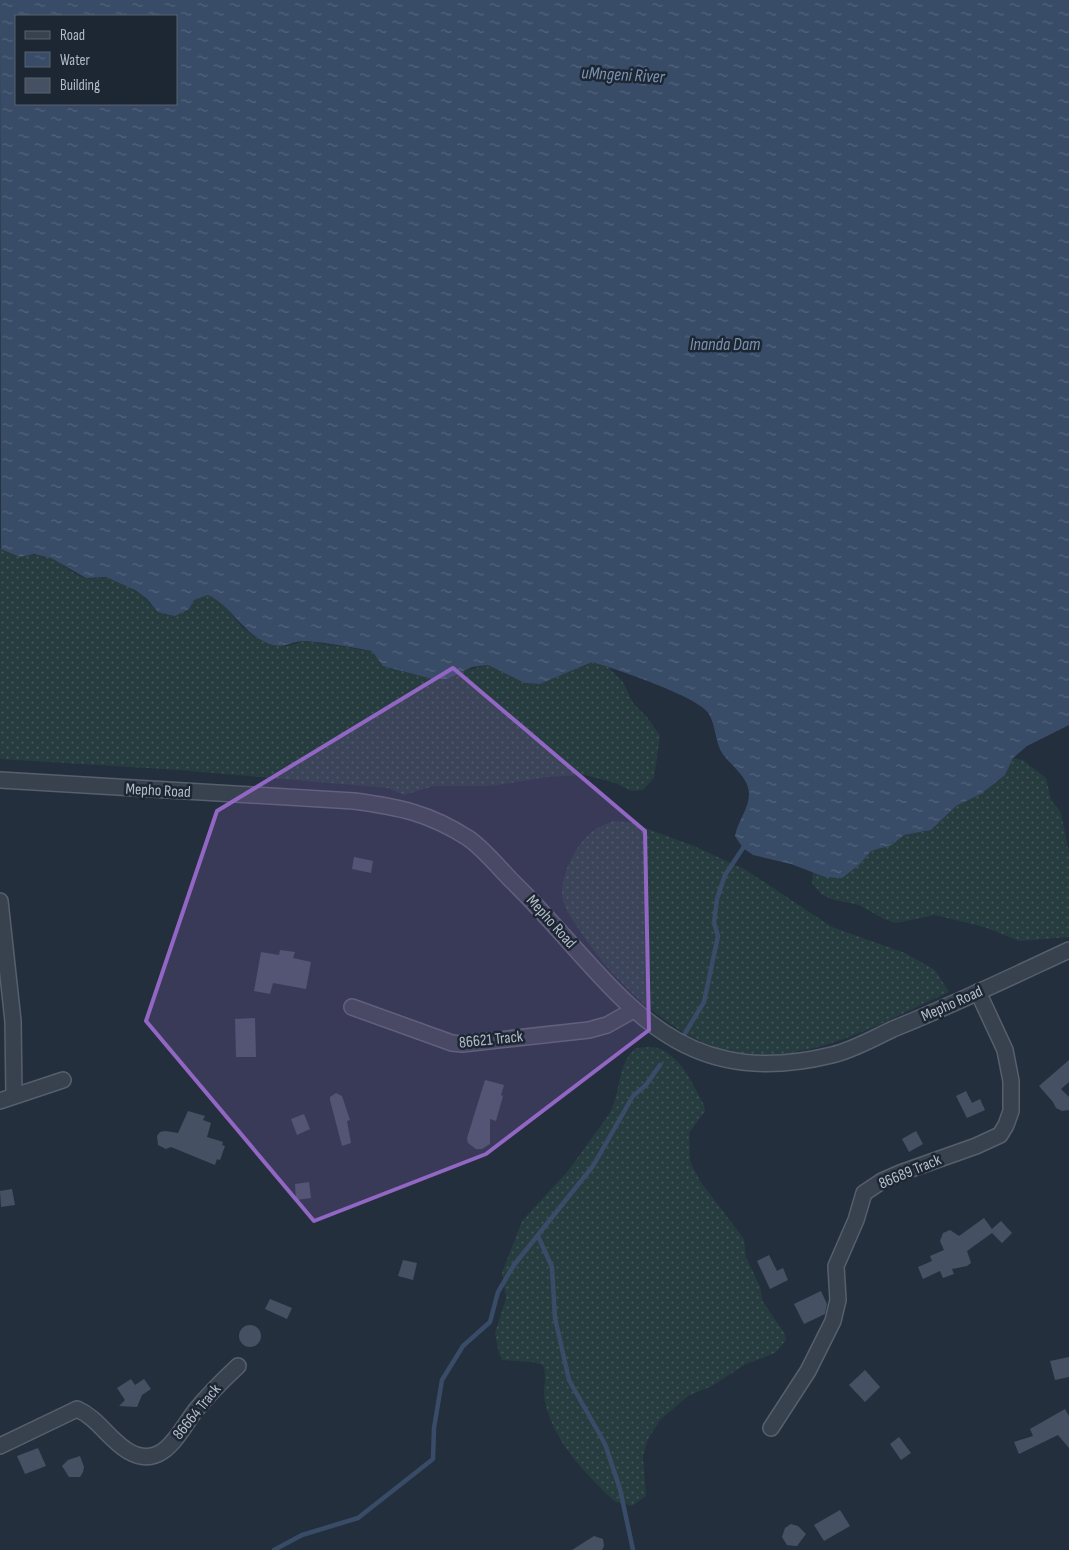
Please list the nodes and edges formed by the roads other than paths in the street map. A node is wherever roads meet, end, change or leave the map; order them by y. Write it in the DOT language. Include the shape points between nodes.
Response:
graph roads {
  1 [pos="0,780"];
  2 [pos="0,901"];
  3 [pos="1069,950"];
  4 [pos="978,992"];
  5 [pos="352,1007"];
  6 [pos="632,1011"];
  7 [pos="63,1080"];
  8 [pos="14,1095"];
  9 [pos="0,1102"];
  10 [pos="238,1366"];
  11 [pos="771,1428"];
  12 [pos="0,1446"];
  1 -- 6 [label="street, Mepho Road" via="354,801 396,806 433,818 470,840 527,895"];
  2 -- 8 [label="street" via="13,1021"];
  3 -- 4 [label="street, Mepho Road"];
  4 -- 6 [label="street, Mepho Road" via="833,1055 754,1065 717,1058 681,1044"];
  4 -- 11 [label="street, 86689 Track" via="1005,1050 1011,1081 1006,1125 1000,1134 976,1146 900,1173 864,1193 836,1266 838,1310 808,1371"];
  5 -- 6 [label="street, 86621 Track" via="462,1044 589,1030 607,1025"];
  7 -- 8 [label="street"];
  8 -- 9 [label="street"];
  10 -- 12 [label="street, 86664 Track" via="195,1411 173,1442 154,1455 141,1457 126,1450 92,1418 77,1409"];
}
